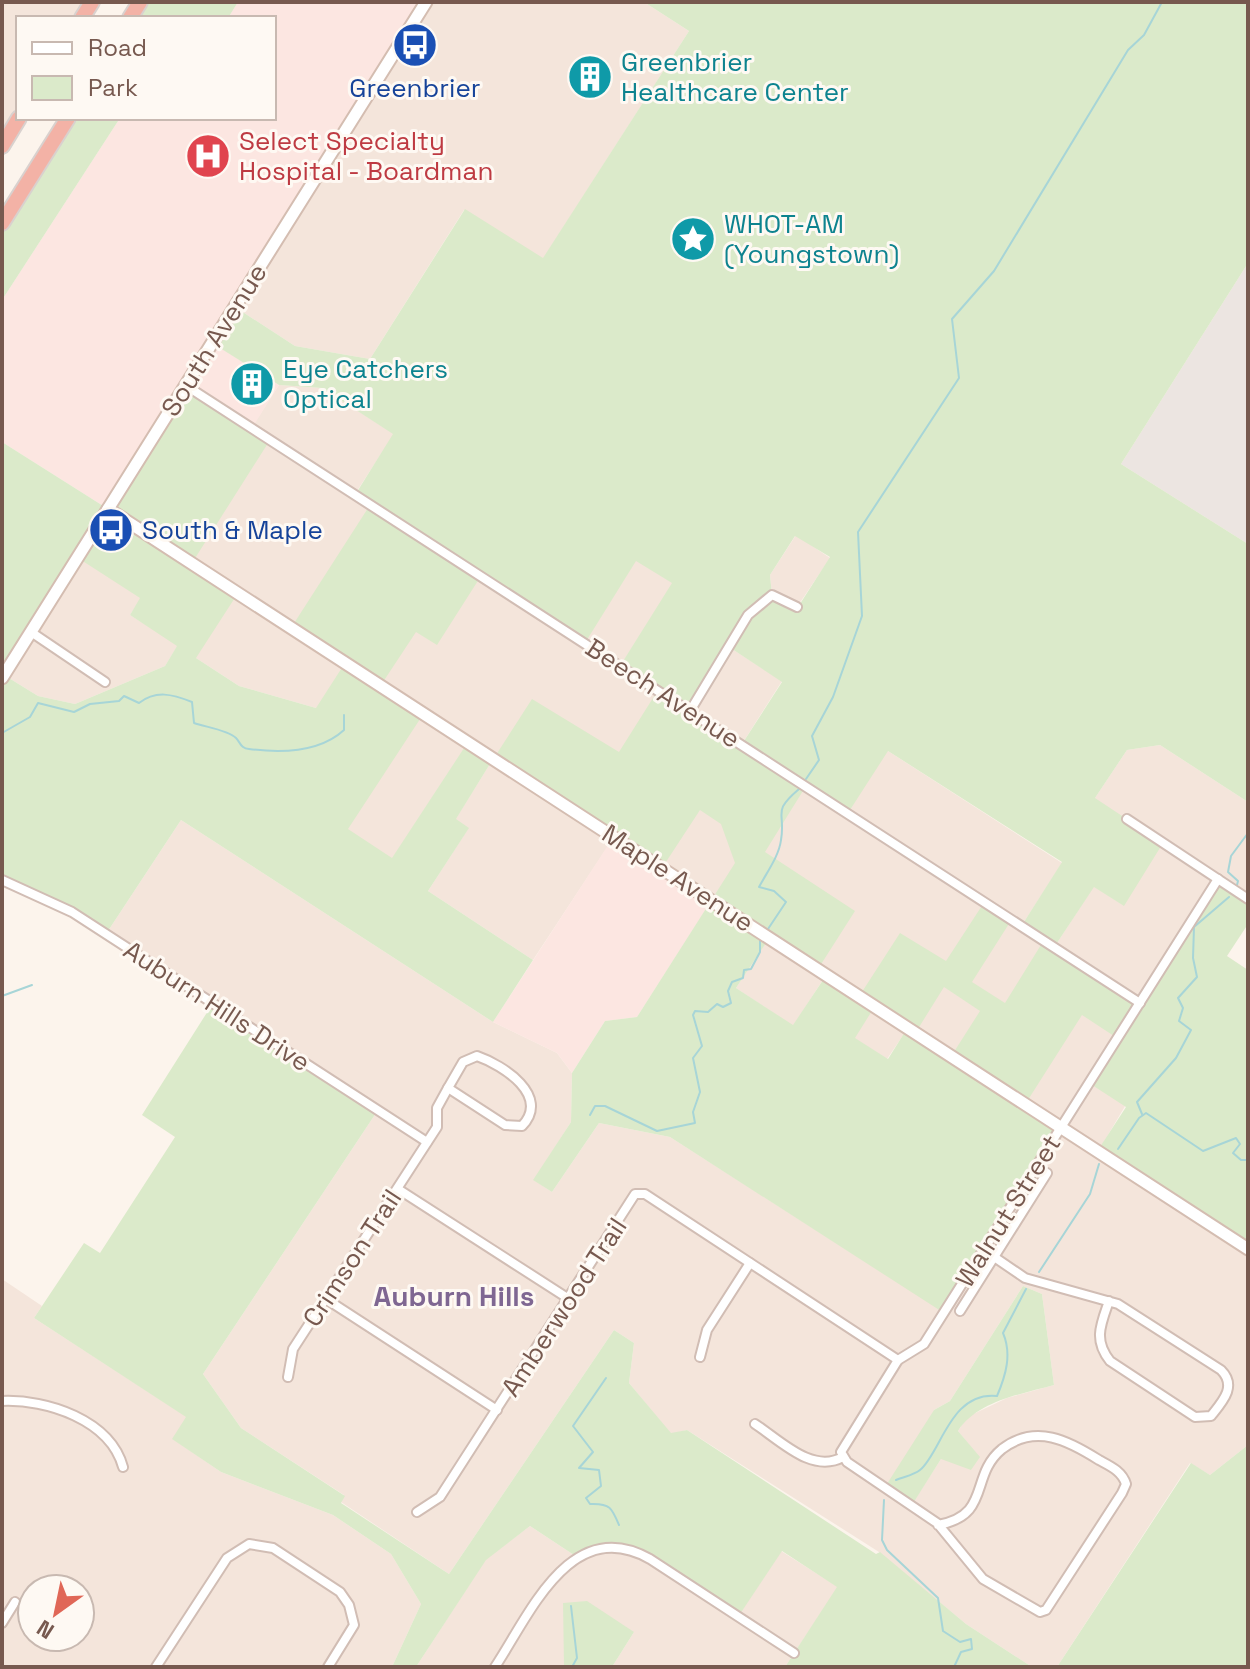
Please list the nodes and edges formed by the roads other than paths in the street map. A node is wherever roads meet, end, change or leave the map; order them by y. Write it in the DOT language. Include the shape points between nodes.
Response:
graph roads {
  1 [pos="426,2"];
  2 [pos="18,120"];
  3 [pos="67,120"];
  4 [pos="2,146"];
  5 [pos="2,223"];
  6 [pos="185,385"];
  7 [pos="108,509"];
  8 [pos="797,607"];
  9 [pos="31,632"];
  10 [pos="2,678"];
  11 [pos="105,682"];
  12 [pos="690,711"];
  13 [pos="1127,819"];
  14 [pos="1218,879"];
  15 [pos="2,880"];
  16 [pos="1248,899"];
  17 [pos="1140,1003"];
  18 [pos="448,1088"];
  19 [pos="1061,1126"];
  20 [pos="427,1142"];
  21 [pos="1047,1173"];
  22 [pos="398,1189"];
  23 [pos="1248,1249"];
  24 [pos="984,1250"];
  25 [pos="995,1258"];
  26 [pos="750,1263"];
  27 [pos="326,1299"];
  28 [pos="569,1299"];
  29 [pos="1109,1301"];
  30 [pos="960,1311"];
  31 [pos="700,1357"];
  32 [pos="898,1360"];
  33 [pos="288,1377"];
  34 [pos="2,1401"];
  35 [pos="497,1410"];
  36 [pos="755,1424"];
  37 [pos="843,1457"];
  38 [pos="123,1467"];
  39 [pos="417,1512"];
  40 [pos="938,1525"];
  41 [pos="15,1602"];
  42 [pos="2,1623"];
  43 [pos="794,1653"];
  44 [pos="156,1667"];
  45 [pos="328,1667"];
  46 [pos="495,1667"];
  1 -- 6 [label="street, South Avenue"];
  2 -- 4 [label="highway"];
  3 -- 5 [label="highway"];
  6 -- 7 [label="street, South Avenue"];
  6 -- 12 [label="street, Beech Avenue"];
  7 -- 9 [label="street, South Avenue"];
  7 -- 19 [label="street, Maple Avenue"];
  8 -- 12 [label="street" via="772,595 755,607"];
  9 -- 10 [label="street, South Avenue"];
  9 -- 11 [label="street"];
  12 -- 17 [label="street, Beech Avenue"];
  13 -- 14 [label="street"];
  14 -- 16 [label="street"];
  14 -- 17 [label="street, Walnut Street"];
  15 -- 20 [label="street, Auburn Hills Drive" via="72,912"];
  17 -- 19 [label="street, Walnut Street"];
  18 -- 18 [label="street" via="463,1062 477,1056 524,1086 530,1112 522,1126 509,1127"];
  18 -- 20 [label="street, Crimson Trail"];
  19 -- 23 [label="street, Maple Avenue"];
  19 -- 24 [label="street, Walnut Street"];
  20 -- 22 [label="street, Crimson Trail"];
  21 -- 25 [label="street"];
  22 -- 27 [label="street, Crimson Trail"];
  22 -- 28 [label="street"];
  24 -- 25 [label="street"];
  24 -- 32 [label="street, Walnut Street" via="924,1344"];
  25 -- 29 [label="street" via="1025,1278"];
  25 -- 30 [label="street"];
  26 -- 28 [label="street, Amberwood Trail" via="639,1193"];
  26 -- 31 [label="street" via="707,1330"];
  26 -- 32 [label="street, Amberwood Trail"];
  27 -- 33 [label="street, Crimson Trail" via="293,1349"];
  27 -- 35 [label="street"];
  28 -- 35 [label="street, Amberwood Trail"];
  29 -- 29 [label="street" via="1098,1334 1099,1348 1110,1361 1195,1417 1211,1416 1225,1397 1228,1378"];
  32 -- 37 [label="street, Walnut Street" via="843,1443"];
  34 -- 38 [label="street" via="46,1405 73,1416 111,1440"];
  35 -- 39 [label="street, Amberwood Trail" via="440,1497"];
  36 -- 37 [label="street" via="818,1464"];
  37 -- 40 [label="street"];
  40 -- 40 [label="street" via="962,1519 1003,1449 1038,1436 1065,1438 1117,1470 1126,1484 1040,1612 983,1579"];
  41 -- 42 [label="street"];
  43 -- 46 [label="street" via="643,1555 610,1548 577,1557 559,1572"];
  44 -- 45 [label="street" via="227,1558 238,1548 259,1543 346,1598 354,1625"];
}
